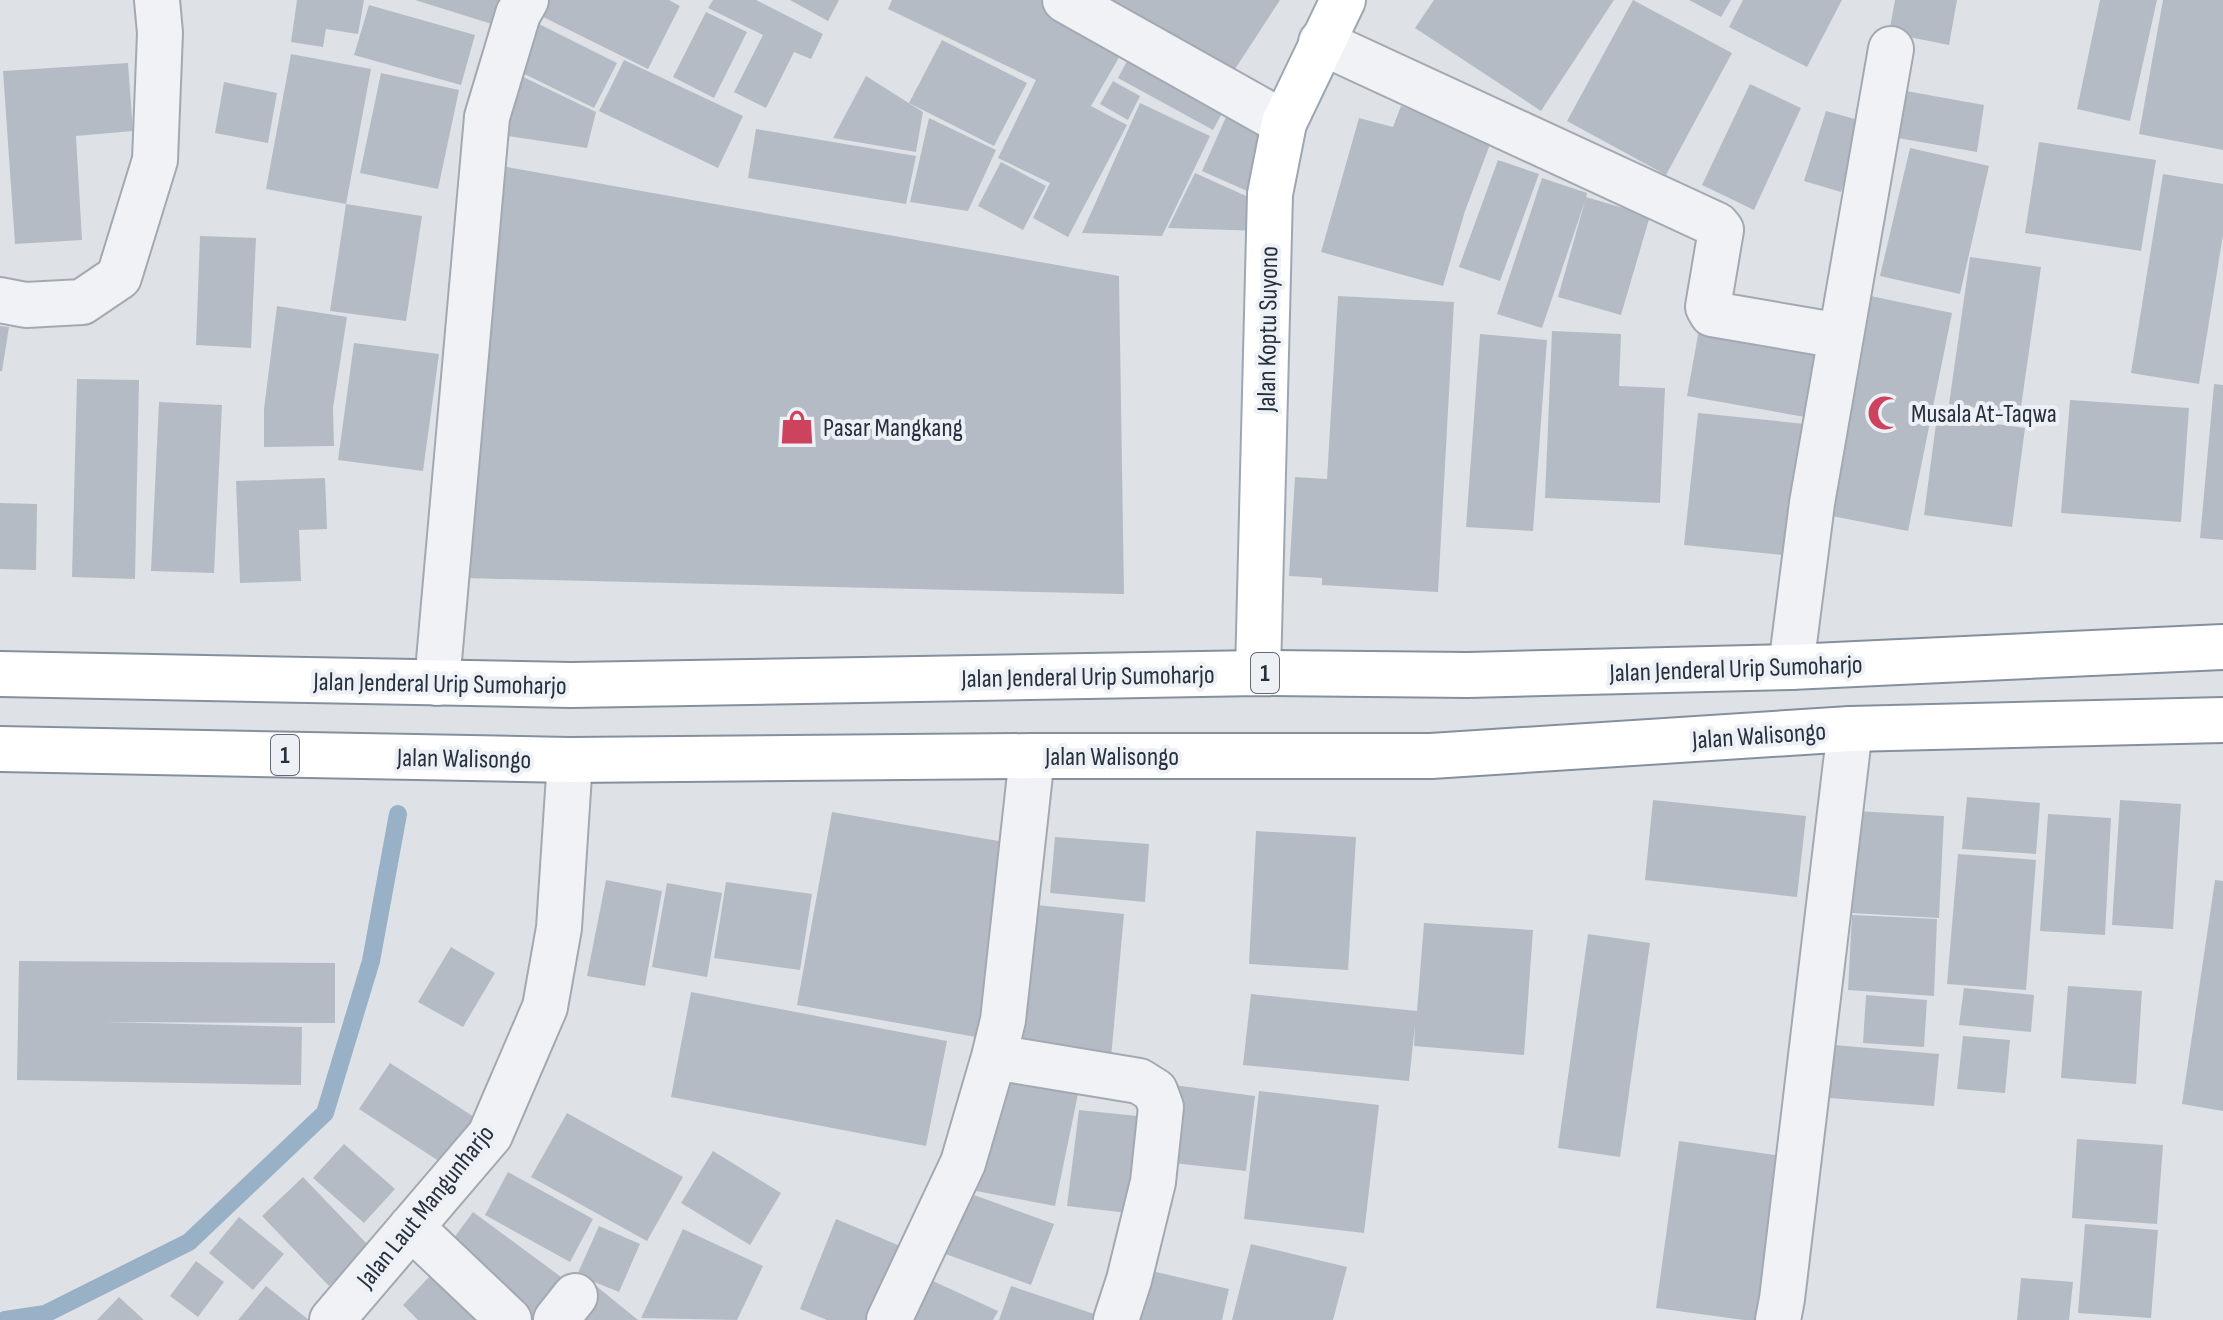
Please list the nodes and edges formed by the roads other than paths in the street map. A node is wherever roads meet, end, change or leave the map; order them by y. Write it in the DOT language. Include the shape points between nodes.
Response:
graph roads {
  1 [pos="157,0"];
  2 [pos="526,0"];
  3 [pos="1065,0"];
  4 [pos="1343,0"];
  5 [pos="1321,42"];
  6 [pos="1891,49"];
  7 [pos="1284,123"];
  8 [pos="0,300"];
  9 [pos="1840,336"];
  10 [pos="2223,647"];
  11 [pos="1791,667"];
  12 [pos="1258,673"];
  13 [pos="0,674"];
  14 [pos="437,683"];
  15 [pos="2223,720"];
  16 [pos="1850,729"];
  17 [pos="0,749"];
  18 [pos="1032,756"];
  19 [pos="570,760"];
  20 [pos="994,1057"];
  21 [pos="411,1227"];
  22 [pos="332,1320"];
  23 [pos="509,1320"];
  24 [pos="889,1320"];
  25 [pos="1116,1320"];
  26 [pos="1778,1320"];
  1 -- 8 [label="street" via="155,160 119,277 82,302 26,305"];
  2 -- 14 [label="street" via="487,117"];
  3 -- 7 [label="street"];
  4 -- 5 [label="main road, Jalan Koptu Suyono"];
  5 -- 7 [label="main road, Jalan Koptu Suyono"];
  5 -- 9 [label="street" via="1717,225 1721,230 1708,307 1712,314"];
  6 -- 9 [label="street"];
  7 -- 12 [label="main road, Jalan Koptu Suyono" via="1270,194"];
  9 -- 11 [label="street"];
  10 -- 11 [label="main road, Jalan Jenderal Urip Sumoharjo / 1"];
  11 -- 12 [label="main road, Jalan Jenderal Urip Sumoharjo / 1" via="1468,675"];
  12 -- 14 [label="main road, Jalan Jenderal Urip Sumoharjo / 1"];
  13 -- 14 [label="main road, Jalan Jenderal Urip Sumoharjo / 1"];
  15 -- 16 [label="main road, Jalan Walisongo / 1"];
  16 -- 18 [label="main road, Jalan Walisongo / 1" via="1431,756"];
  16 -- 26 [label="street"];
  17 -- 19 [label="main road, Jalan Walisongo / 1"];
  18 -- 19 [label="main road, Jalan Walisongo / 1"];
  18 -- 20 [label="street" via="1003,1020"];
  19 -- 21 [label="street, Jalan Laut Mangunharjo" via="559,928 545,1007 490,1135"];
  20 -- 24 [label="street" via="963,1163"];
  20 -- 25 [label="street" via="1139,1081 1155,1091 1161,1107 1153,1182"];
  21 -- 22 [label="street, Jalan Laut Mangunharjo"];
  21 -- 23 [label="street"];
}
